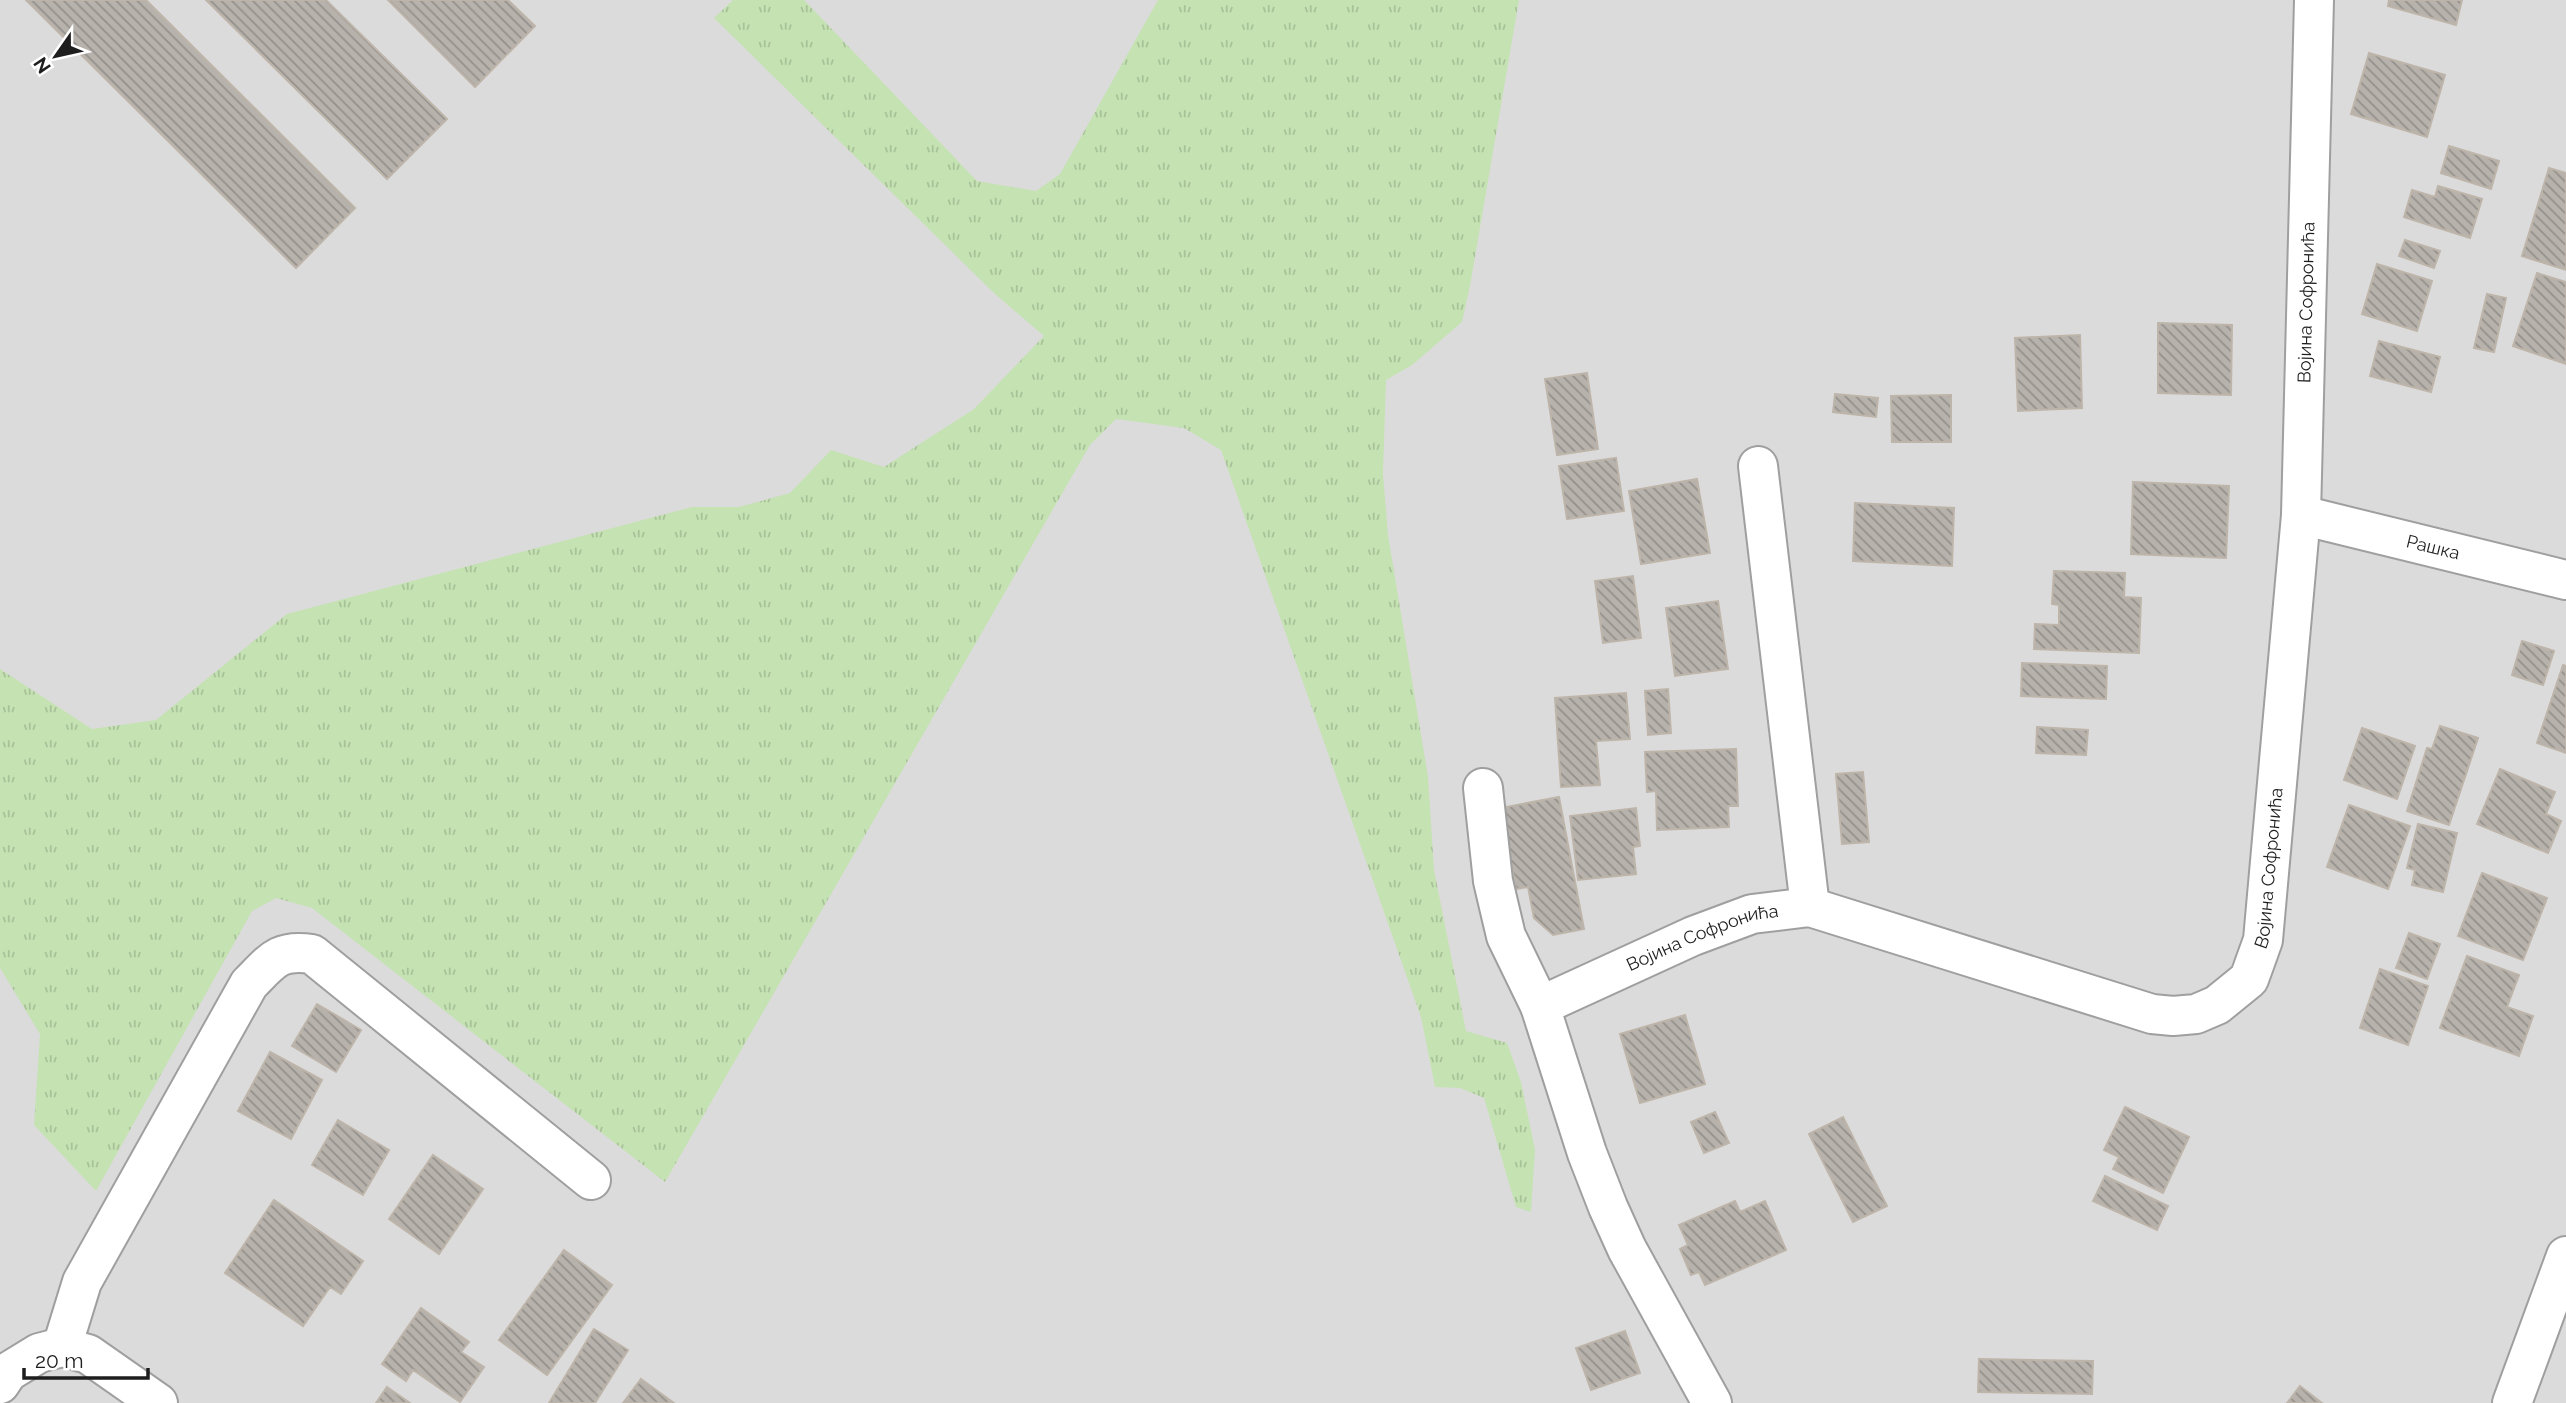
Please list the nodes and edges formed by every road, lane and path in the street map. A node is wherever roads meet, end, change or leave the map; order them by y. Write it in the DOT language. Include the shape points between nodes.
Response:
graph roads {
  1 [pos="2314,0"];
  2 [pos="1758,466"];
  3 [pos="2301,515"];
  4 [pos="2566,580"];
  5 [pos="1483,788"];
  6 [pos="1810,907"];
  7 [pos="1539,1006"];
  8 [pos="591,1180"];
  9 [pos="2566,1256"];
  10 [pos="62,1347"];
  11 [pos="0,1384"];
  12 [pos="158,1403"];
  13 [pos="1712,1403"];
  14 [pos="2512,1403"];
  1 -- 3 [label="street, Војина Софронића"];
  2 -- 6 [label="street"];
  3 -- 4 [label="street, Рашка"];
  3 -- 6 [label="street, Војина Софронића" via="2263,940 2249,979 2217,1005 2196,1014 2173,1016 2128,1008"];
  5 -- 7 [label="street" via="1499,913"];
  6 -- 7 [label="street, Војина Софронића" via="1752,914"];
  7 -- 13 [label="street" via="1608,1207"];
  8 -- 10 [label="street" via="312,954 292,951 275,958 249,984 82,1282"];
  9 -- 14 [label="street"];
  10 -- 11 [label="street" via="39,1353 8,1372"];
  10 -- 12 [label="street" via="88,1354"];
}
